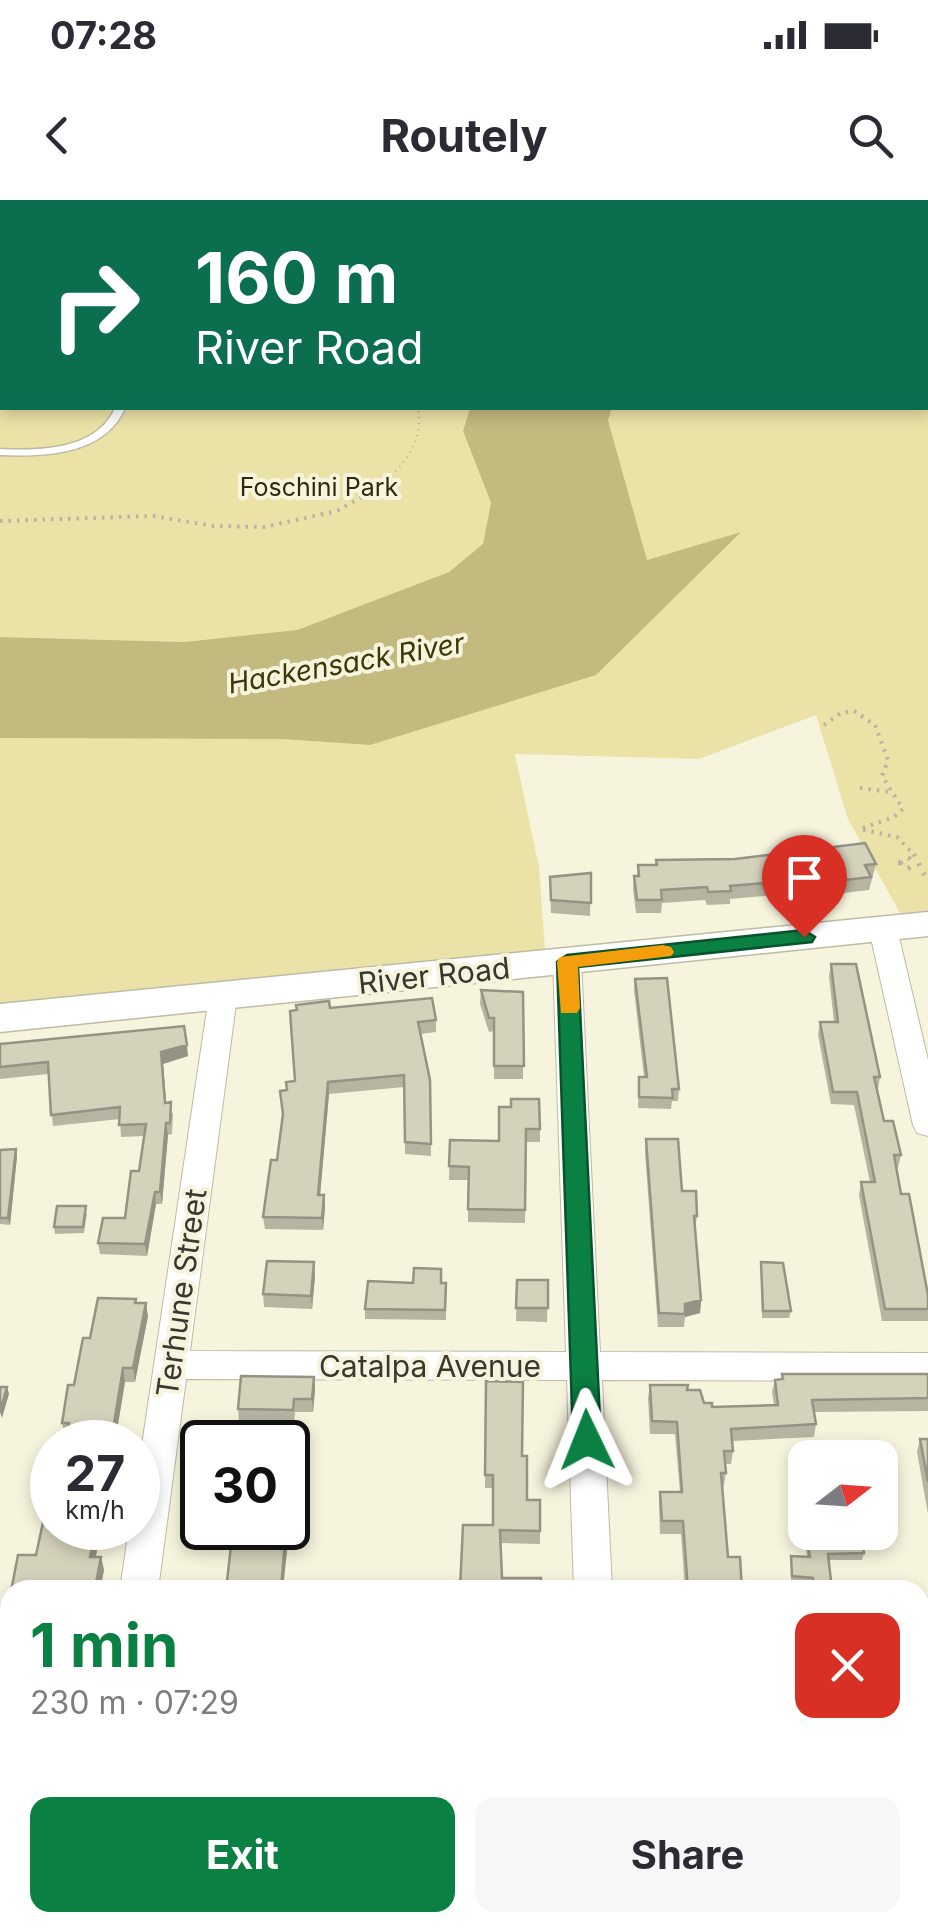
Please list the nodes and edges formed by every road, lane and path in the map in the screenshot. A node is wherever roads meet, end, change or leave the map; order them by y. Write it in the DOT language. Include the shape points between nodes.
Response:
graph roads {
  1 [pos="119,410"];
  2 [pos="418,410"];
  3 [pos="0,452"];
  4 [pos="0,521"];
  5 [pos="824,725"];
  6 [pos="860,788"];
  7 [pos="890,792"];
  8 [pos="908,844"];
  9 [pos="917,864"];
  10 [pos="928,882"];
  11 [pos="928,924"];
  12 [pos="883,929"];
  13 [pos="567,962"];
  14 [pos="223,996"];
  15 [pos="0,1018"];
  16 [pos="928,1125"];
  17 [pos="171,1365"];
  18 [pos="584,1366"];
  19 [pos="928,1367"];
  20 [pos="140,1580"];
  21 [pos="593,1580"];
  1 -- 3 [label="lane" via="109,426 74,445"];
  2 -- 4 [label="path" via="420,434 400,467 356,502 308,521"];
  5 -- 7 [label="path" via="846,712 873,720 887,753 882,776"];
  6 -- 7 [label="path"];
  7 -- 8 [label="path" via="903,812 860,829"];
  8 -- 9 [label="path"];
  8 -- 9 [label="path" via="901,866"];
  9 -- 10 [label="path"];
  11 -- 12 [label="main road, River Road"];
  12 -- 13 [label="main road, River Road"];
  12 -- 16 [label="street"];
  13 -- 14 [label="main road, River Road"];
  13 -- 18 [label="street"];
  14 -- 15 [label="main road, River Road"];
  14 -- 17 [label="street, Terhune Street"];
  17 -- 18 [label="street, Catalpa Avenue"];
  17 -- 20 [label="street, Terhune Street"];
  18 -- 19 [label="street, Catalpa Avenue"];
  18 -- 21 [label="street"];
}
